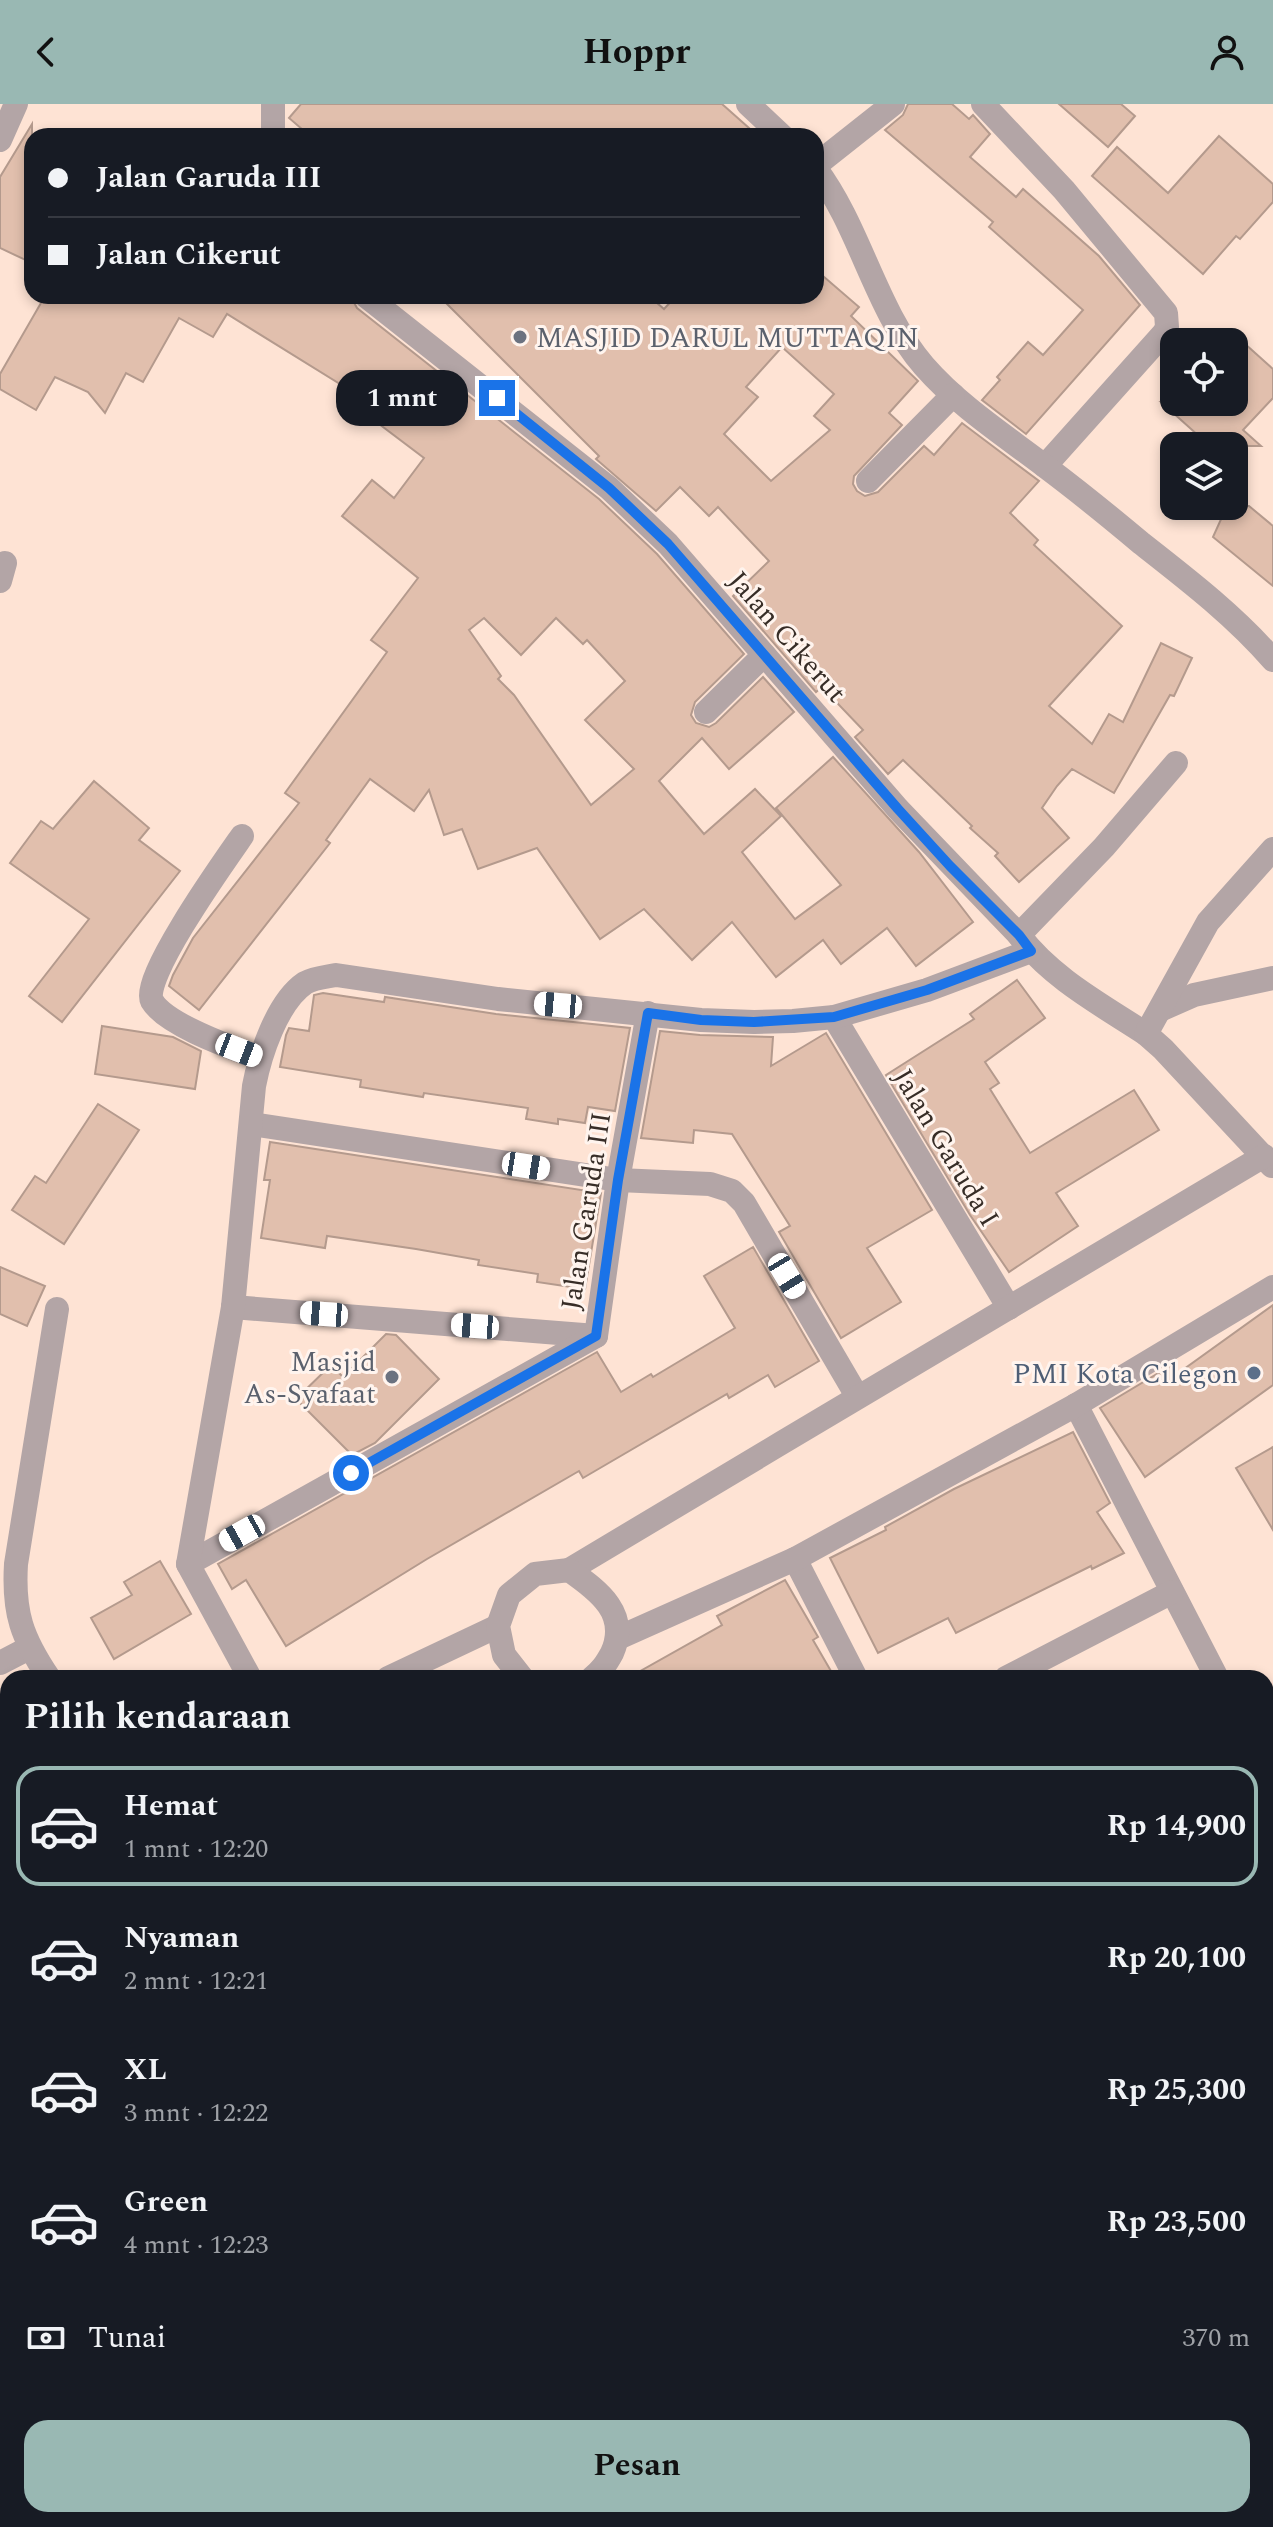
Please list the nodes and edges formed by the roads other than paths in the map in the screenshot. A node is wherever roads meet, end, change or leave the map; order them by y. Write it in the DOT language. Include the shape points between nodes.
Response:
graph roads {
  1 [pos="16,104"];
  2 [pos="273,104"];
  3 [pos="748,104"];
  4 [pos="893,104"];
  5 [pos="983,104"];
  6 [pos="273,128"];
  7 [pos="774,128"];
  8 [pos="0,140"];
  9 [pos="824,160"];
  10 [pos="824,179"];
  11 [pos="375,304"];
  12 [pos="953,395"];
  13 [pos="1045,466"];
  14 [pos="868,481"];
  15 [pos="764,655"];
  16 [pos="1273,660"];
  17 [pos="706,712"];
  18 [pos="1176,763"];
  19 [pos="242,836"];
  20 [pos="1273,849"];
  21 [pos="1025,943"];
  22 [pos="1273,978"];
  23 [pos="1160,1010"];
  24 [pos="648,1013"];
  25 [pos="834,1017"];
  26 [pos="1146,1034"];
  27 [pos="259,1058"];
  28 [pos="252,1124"];
  29 [pos="1268,1162"];
  30 [pos="618,1180"];
  31 [pos="1273,1287"];
  32 [pos="233,1307"];
  33 [pos="1009,1308"];
  34 [pos="57,1309"];
  35 [pos="596,1336"];
  36 [pos="857,1396"];
  37 [pos="1076,1405"];
  38 [pos="795,1559"];
  39 [pos="188,1564"];
  40 [pos="569,1570"];
  41 [pos="1172,1592"];
  42 [pos="498,1626"];
  43 [pos="618,1638"];
  44 [pos="29,1648"];
  45 [pos="0,1663"];
  46 [pos="44,1670"];
  47 [pos="246,1670"];
  48 [pos="405,1670"];
  49 [pos="516,1670"];
  50 [pos="604,1670"];
  51 [pos="852,1670"];
  52 [pos="1021,1670"];
  53 [pos="1213,1670"];
  1 -- 8 [label="street"];
  2 -- 6 [label="street"];
  3 -- 7 [label="street"];
  4 -- 9 [label="street"];
  5 -- 13 [label="street" via="1064,190 1166,313 1164,333"];
  10 -- 12 [label="street" via="897,329"];
  11 -- 15 [label="street, Jalan Cikerut" via="609,488 668,544"];
  12 -- 13 [label="street"];
  12 -- 14 [label="street"];
  13 -- 16 [label="street" via="1179,573"];
  15 -- 17 [label="street"];
  15 -- 21 [label="street, Jalan Cikerut"];
  18 -- 21 [label="street"];
  19 -- 27 [label="street" via="184,924 154,976 150,995 161,1010 198,1035"];
  20 -- 23 [label="street" via="1208,922"];
  21 -- 25 [label="street" via="927,990"];
  21 -- 26 [label="street, Jalan Cikerut" via="1083,993"];
  22 -- 23 [label="street" via="1194,995"];
  23 -- 26 [label="street"];
  24 -- 25 [label="street" via="754,1022"];
  24 -- 27 [label="street" via="498,999 336,975 305,983 291,996"];
  24 -- 30 [label="street, Jalan Garuda III"];
  25 -- 33 [label="street, Jalan Garuda I"];
  26 -- 29 [label="street, Jalan Cikerut"];
  27 -- 28 [label="street"];
  28 -- 30 [label="street"];
  28 -- 32 [label="street"];
  29 -- 33 [label="street"];
  30 -- 35 [label="street, Jalan Garuda III"];
  30 -- 36 [label="street" via="710,1184 738,1196"];
  31 -- 37 [label="street"];
  32 -- 35 [label="street"];
  32 -- 39 [label="street"];
  33 -- 36 [label="street"];
  34 -- 44 [label="street" via="16,1564 14,1591"];
  35 -- 39 [label="street, Jalan Garuda III"];
  36 -- 40 [label="street"];
  37 -- 38 [label="street"];
  37 -- 41 [label="street"];
  38 -- 43 [label="street"];
  38 -- 51 [label="street"];
  39 -- 47 [label="street"];
  40 -- 42 [label="street" via="535,1574 509,1595"];
  40 -- 43 [label="street" via="597,1590 615,1613"];
  41 -- 52 [label="street"];
  41 -- 53 [label="street"];
  42 -- 48 [label="street"];
  42 -- 49 [label="street" via="504,1655"];
  43 -- 50 [label="street"];
  44 -- 45 [label="street"];
  44 -- 46 [label="street"];
}
